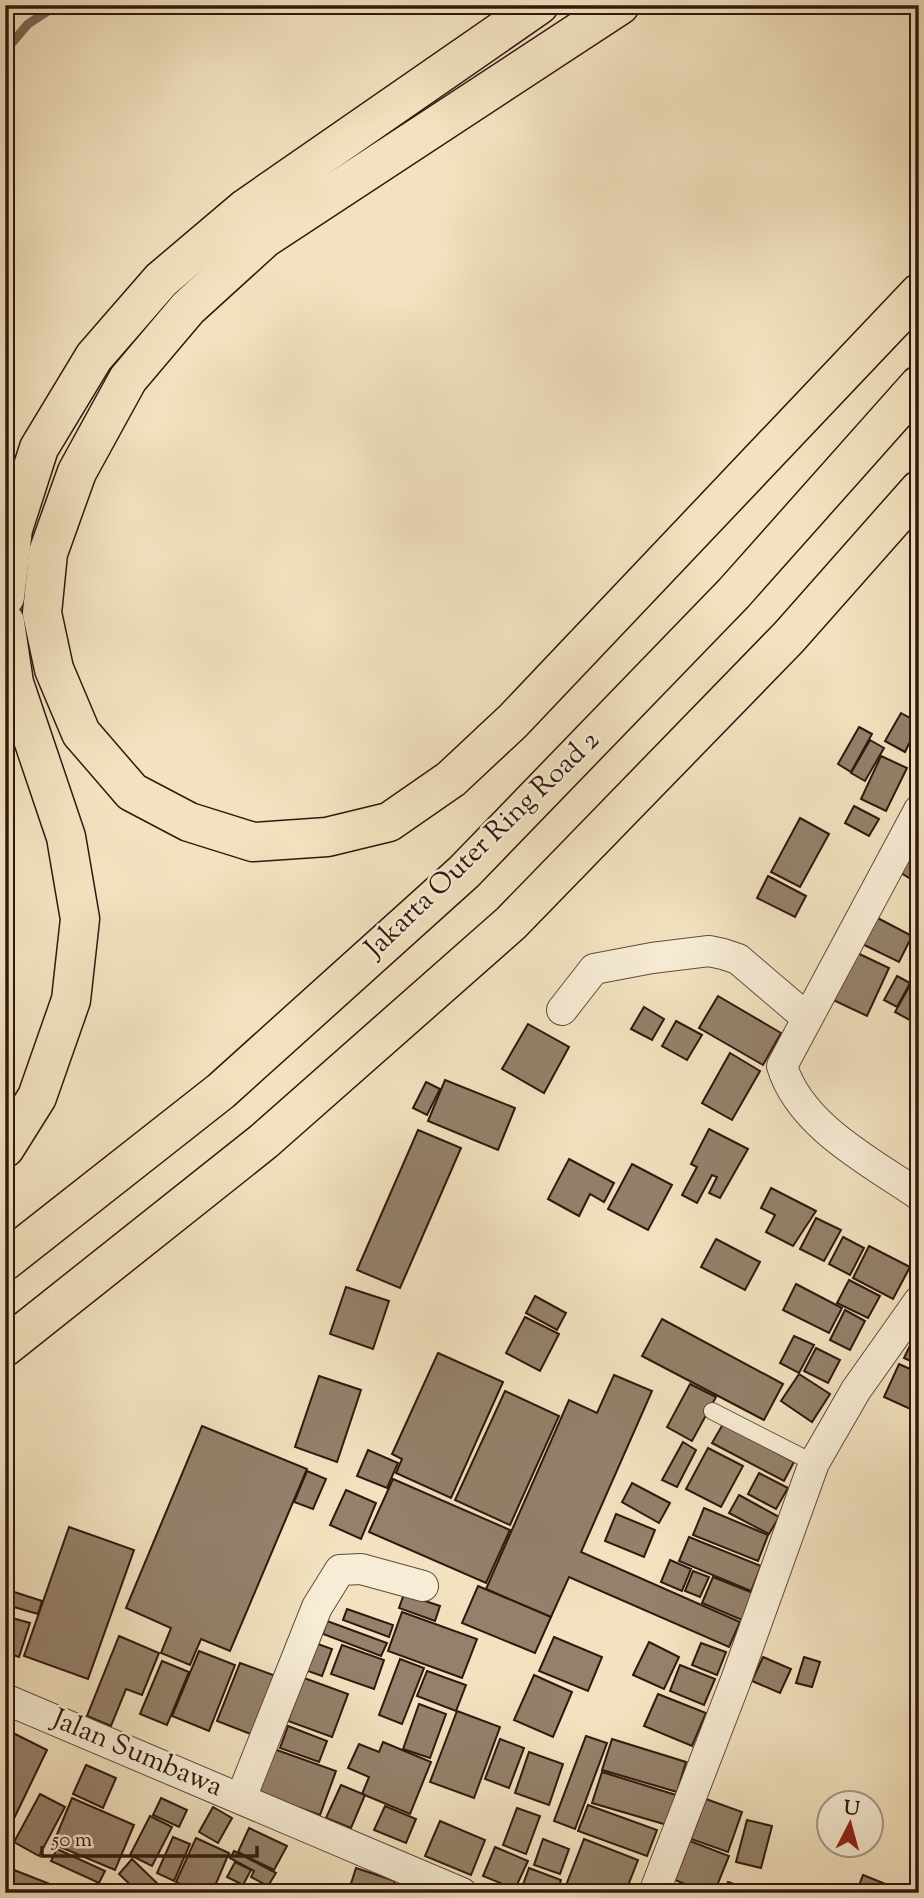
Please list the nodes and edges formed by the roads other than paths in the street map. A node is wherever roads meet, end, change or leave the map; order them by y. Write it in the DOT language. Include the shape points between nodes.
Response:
graph roads {
  1 [pos="539,5"];
  2 [pos="620,5"];
  3 [pos="919,293"];
  4 [pos="919,385"];
  5 [pos="919,490"];
  6 [pos="5,597"];
  7 [pos="5,622"];
  8 [pos="919,810"];
  9 [pos="562,1010"];
  10 [pos="807,1018"];
  11 [pos="5,1148"];
  12 [pos="919,1195"];
  13 [pos="5,1261"];
  14 [pos="919,1301"];
  15 [pos="5,1348"];
  16 [pos="712,1411"];
  17 [pos="814,1463"];
  18 [pos="423,1586"];
  19 [pos="5,1699"];
  20 [pos="241,1798"];
  21 [pos="462,1893"];
  22 [pos="654,1893"];
  1 -- 6 [label="highway" via="246,208 161,280 94,357 39,448 13,529"];
  2 -- 3 [label="highway" via="265,238 188,307 128,379 73,483 48,553 42,613 54,668 81,733 132,792 189,822 253,842 327,837 389,822 450,779 513,721"];
  4 -- 13 [label="highway, Jakarta Outer Ring Road 2" via="734,593 464,872 221,1091"];
  5 -- 15 [label="highway" via="789,637 511,923 264,1140"];
  7 -- 11 [label="highway" via="14,683 66,837 80,919 71,1000 37,1097"];
  8 -- 10 [label="street"];
  9 -- 10 [label="street" via="594,969 709,951 738,960"];
  10 -- 12 [label="street" via="782,1066 810,1114"];
  14 -- 17 [label="street" via="856,1390"];
  16 -- 17 [label="lane"];
  17 -- 22 [label="street"];
  18 -- 20 [label="street" via="361,1569 340,1570 317,1607"];
  19 -- 20 [label="street, Jalan Sumbawa"];
  20 -- 21 [label="street, Jalan Sumbawa"];
}
